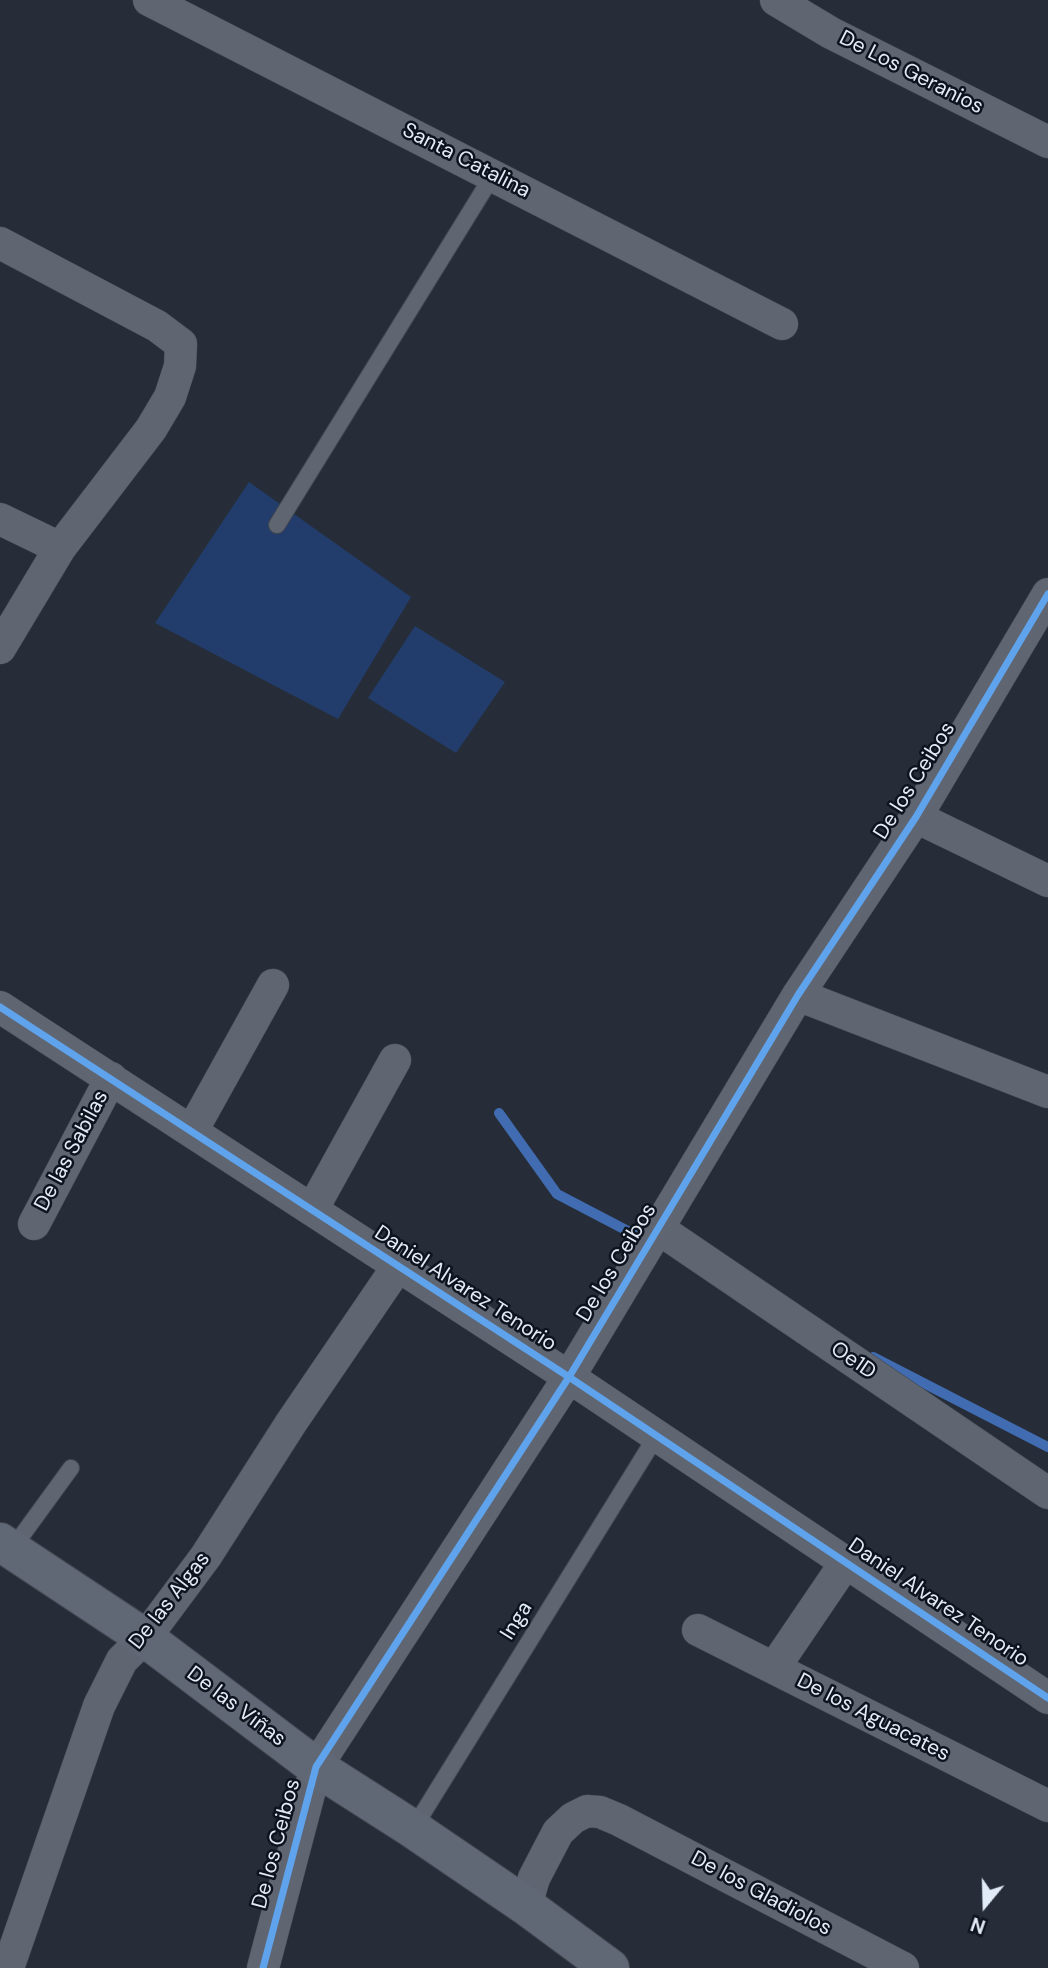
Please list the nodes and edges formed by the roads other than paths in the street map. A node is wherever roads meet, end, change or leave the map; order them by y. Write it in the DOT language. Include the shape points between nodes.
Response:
graph roads {
  1 [pos="149,0"];
  2 [pos="785,2"];
  3 [pos="1048,142"];
  4 [pos="493,175"];
  5 [pos="0,243"];
  6 [pos="782,324"];
  7 [pos="0,519"];
  8 [pos="277,525"];
  9 [pos="60,548"];
  10 [pos="1048,594"];
  11 [pos="0,648"];
  12 [pos="916,817"];
  13 [pos="1048,881"];
  14 [pos="273,985"];
  15 [pos="798,995"];
  16 [pos="0,1007"];
  17 [pos="395,1060"];
  18 [pos="111,1078"];
  19 [pos="1048,1091"];
  20 [pos="192,1131"];
  21 [pos="312,1210"];
  22 [pos="34,1224"];
  23 [pos="659,1229"];
  24 [pos="398,1266"];
  25 [pos="569,1377"];
  26 [pos="657,1435"];
  27 [pos="71,1468"];
  28 [pos="1048,1493"];
  29 [pos="6,1546"];
  30 [pos="846,1562"];
  31 [pos="698,1630"];
  32 [pos="145,1638"];
  33 [pos="774,1668"];
  34 [pos="1048,1698"];
  35 [pos="316,1767"];
  36 [pos="1048,1806"];
  37 [pos="413,1829"];
  38 [pos="526,1906"];
  39 [pos="8,1968"];
  40 [pos="263,1968"];
  41 [pos="610,1968"];
  42 [pos="903,1968"];
  1 -- 4 [label="street, Santa Catalina"];
  2 -- 3 [label="street, De Los Geranios" via="831,33"];
  4 -- 6 [label="street, Santa Catalina"];
  4 -- 8 [label="lane"];
  5 -- 9 [label="street" via="157,326 181,344 170,397"];
  7 -- 9 [label="street"];
  9 -- 11 [label="street"];
  10 -- 12 [label="street, De los Ceibos"];
  12 -- 13 [label="street"];
  12 -- 15 [label="street, De los Ceibos"];
  14 -- 20 [label="street"];
  15 -- 19 [label="street"];
  15 -- 23 [label="street, De los Ceibos"];
  16 -- 18 [label="street, Daniel Alvarez Tenorio"];
  17 -- 21 [label="street"];
  18 -- 20 [label="street, Daniel Alvarez Tenorio"];
  18 -- 22 [label="street, De las Sabilas"];
  20 -- 21 [label="street, Daniel Alvarez Tenorio"];
  21 -- 24 [label="street, Daniel Alvarez Tenorio"];
  23 -- 25 [label="street, De los Ceibos"];
  23 -- 28 [label="street, Oe1D"];
  24 -- 25 [label="street, Daniel Alvarez Tenorio"];
  24 -- 32 [label="street, De las Algas" via="206,1556"];
  25 -- 26 [label="street, Daniel Alvarez Tenorio"];
  25 -- 35 [label="street, De los Ceibos"];
  26 -- 30 [label="street, Daniel Alvarez Tenorio"];
  26 -- 37 [label="lane, Inga"];
  27 -- 29 [label="lane"];
  29 -- 32 [label="street, De las Viñas"];
  30 -- 33 [label="street"];
  30 -- 34 [label="street, Daniel Alvarez Tenorio"];
  31 -- 33 [label="street, De los Aguacates"];
  32 -- 35 [label="street, De las Viñas"];
  32 -- 39 [label="street, De las Algas" via="122,1660 99,1706"];
  33 -- 36 [label="street, De los Aguacates"];
  35 -- 37 [label="street, De las Viñas"];
  35 -- 40 [label="street, De los Ceibos"];
  37 -- 38 [label="street, De las Viñas"];
  38 -- 41 [label="street, De las Viñas"];
  38 -- 42 [label="street, De los Gladiolos" via="534,1878 558,1832 587,1811 600,1812"];
}
